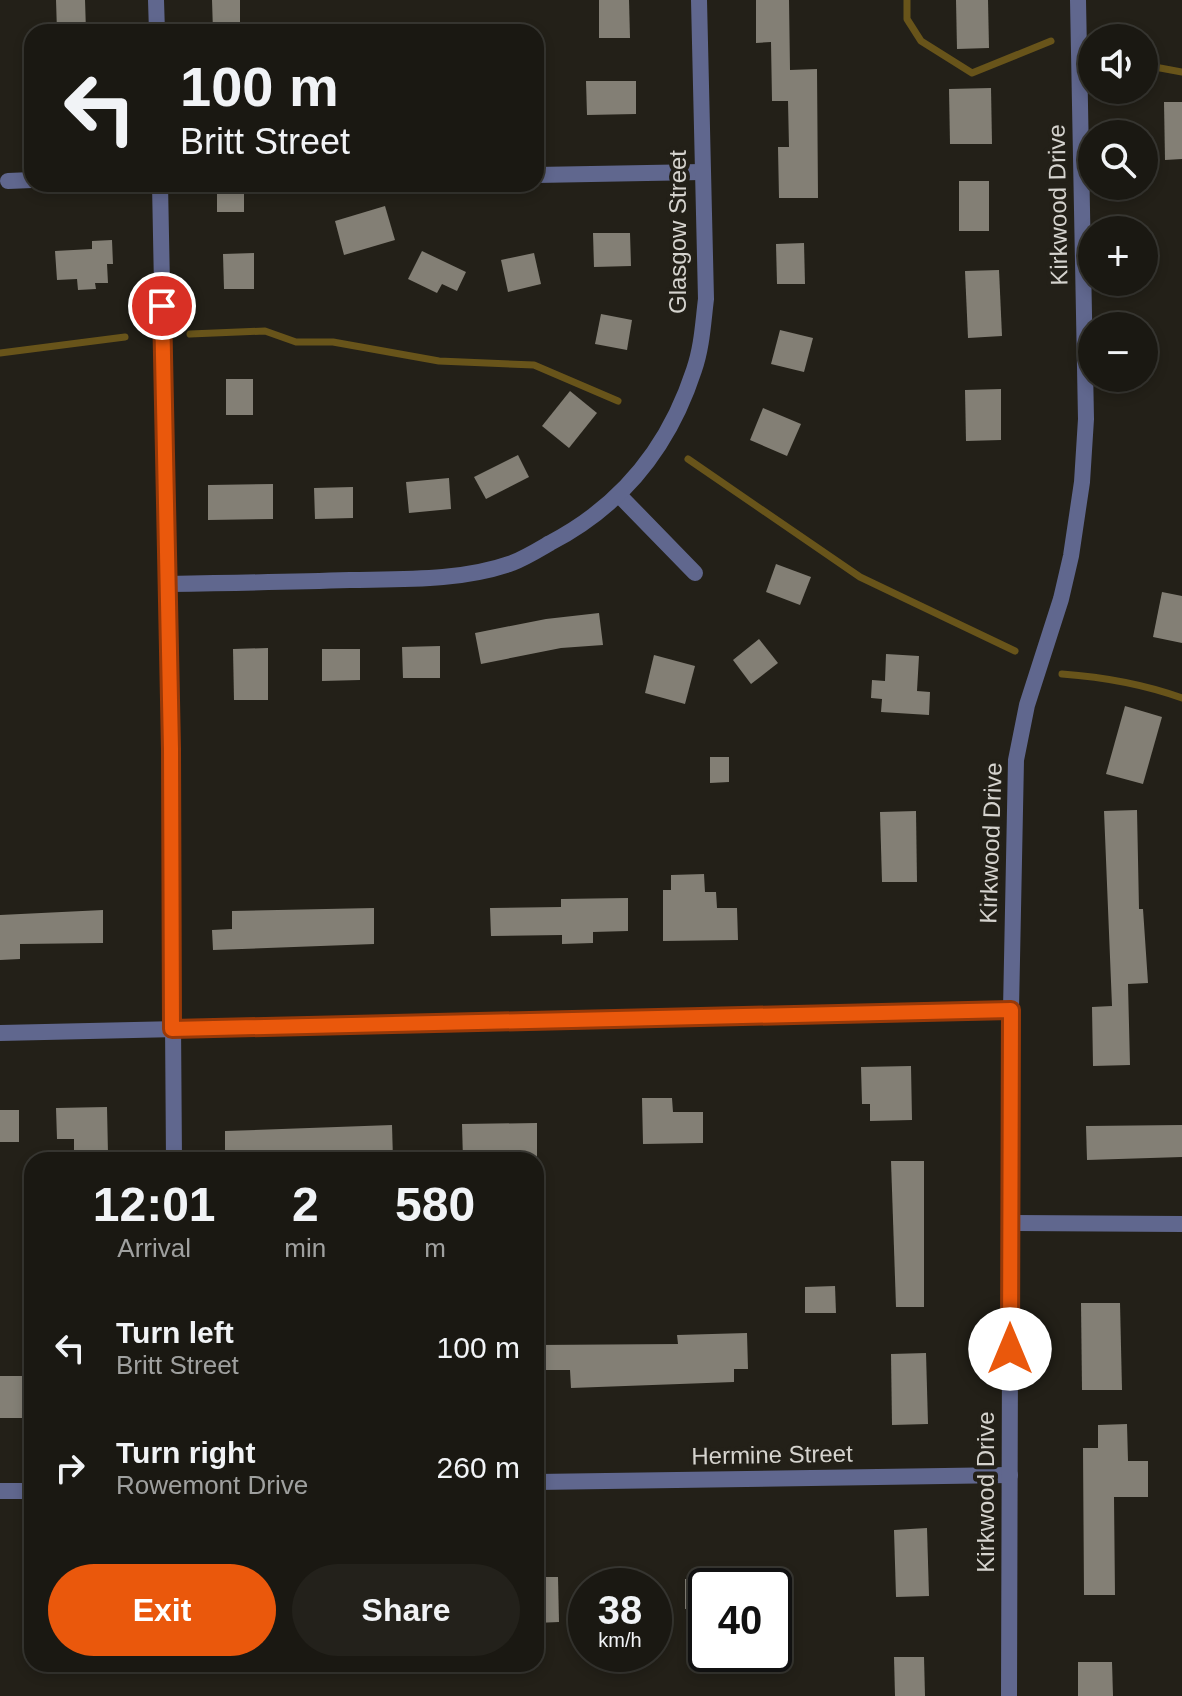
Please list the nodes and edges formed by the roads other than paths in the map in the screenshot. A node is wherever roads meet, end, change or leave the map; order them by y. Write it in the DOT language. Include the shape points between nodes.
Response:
graph roads {
  1 [pos="156,0"];
  2 [pos="699,0"];
  3 [pos="1078,0"];
  4 [pos="157,24"];
  5 [pos="702,172"];
  6 [pos="544,175"];
  7 [pos="24,180"];
  8 [pos="8,181"];
  9 [pos="160,192"];
  10 [pos="619,495"];
  11 [pos="695,573"];
  12 [pos="167,584"];
  13 [pos="1011,1010"];
  14 [pos="172,1029"];
  15 [pos="0,1033"];
  16 [pos="174,1152"];
  17 [pos="1010,1223"];
  18 [pos="1182,1224"];
  19 [pos="1010,1475"];
  20 [pos="544,1482"];
  21 [pos="0,1491"];
  22 [pos="24,1491"];
  23 [pos="1009,1696"];
  1 -- 4 [label="street"];
  2 -- 5 [label="street, Glasgow Street"];
  3 -- 13 [label="street, Kirkwood Drive" via="1086,419 1082,482 1061,599 1027,705 1016,760"];
  5 -- 6 [label="street"];
  5 -- 10 [label="street, Glasgow Street" via="706,299 701,344 660,444"];
  7 -- 8 [label="street"];
  9 -- 12 [label="street"];
  10 -- 11 [label="street"];
  10 -- 12 [label="street, Glasgow Street" via="595,517 514,563 473,573 422,579"];
  12 -- 14 [label="street"];
  13 -- 14 [label="street"];
  13 -- 17 [label="street, Kirkwood Drive"];
  14 -- 15 [label="street"];
  14 -- 16 [label="street"];
  17 -- 18 [label="street"];
  17 -- 19 [label="street, Kirkwood Drive"];
  19 -- 20 [label="street, Hermine Street"];
  19 -- 23 [label="street, Kirkwood Drive"];
  21 -- 22 [label="street"];
}
